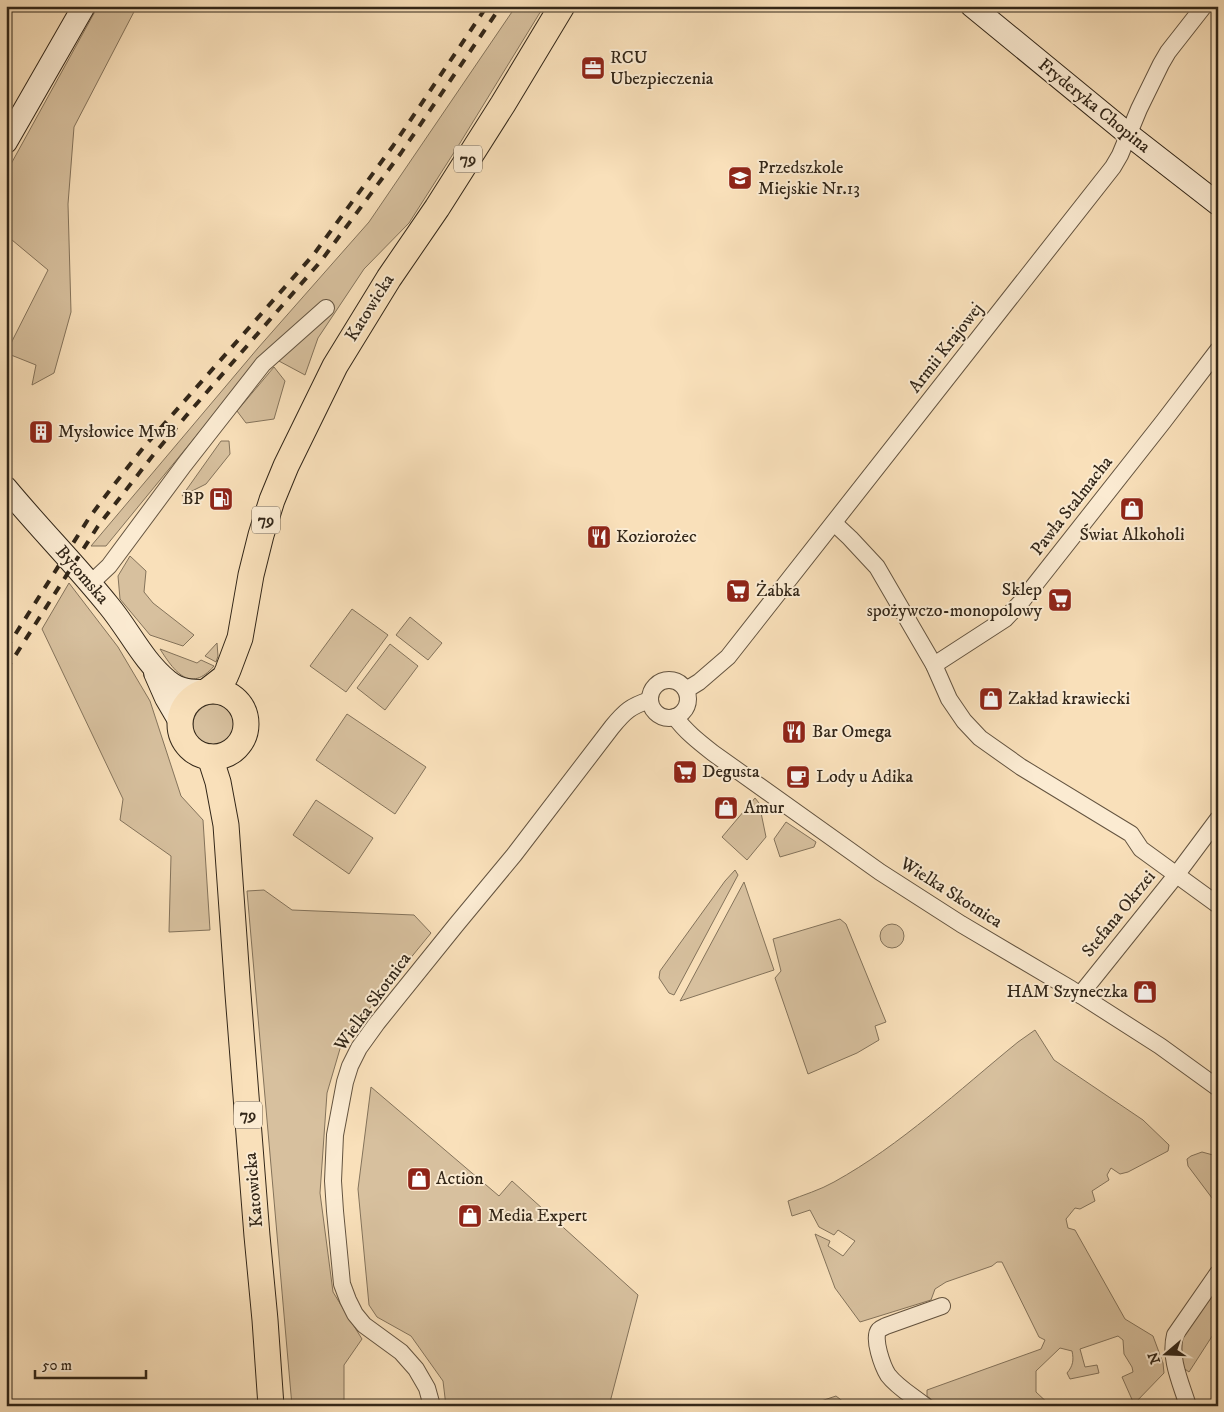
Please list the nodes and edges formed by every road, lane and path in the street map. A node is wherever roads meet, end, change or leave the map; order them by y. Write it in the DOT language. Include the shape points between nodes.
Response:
graph roads {
  1 [pos="84,6"];
  2 [pos="562,6"];
  3 [pos="972,6"];
  4 [pos="1204,6"];
  5 [pos="1128,134"];
  6 [pos="6,142"];
  7 [pos="1218,204"];
  8 [pos="326,308"];
  9 [pos="1218,350"];
  10 [pos="6,488"];
  11 [pos="834,523"];
  12 [pos="91,583"];
  13 [pos="240,638"];
  14 [pos="152,665"];
  15 [pos="934,665"];
  16 [pos="686,690"];
  17 [pos="207,691"];
  18 [pos="650,700"];
  19 [pos="237,701"];
  20 [pos="675,716"];
  21 [pos="180,722"];
  22 [pos="221,753"];
  23 [pos="1218,819"];
  24 [pos="1177,874"];
  25 [pos="1218,905"];
  26 [pos="1080,995"];
  27 [pos="1218,1088"];
  28 [pos="1218,1273"];
  29 [pos="942,1306"];
  30 [pos="271,1406"];
  31 [pos="432,1406"];
  32 [pos="925,1406"];
  33 [pos="1188,1406"];
  1 -- 6 [label="street"];
  2 -- 13 [label="main road, Katowicka / 79" via="335,366 272,500 251,575"];
  3 -- 5 [label="street, Fryderyka Chopina"];
  4 -- 5 [label="street, Armii Krajowej" via="1168,52 1149,85"];
  5 -- 7 [label="street, Fryderyka Chopina"];
  5 -- 11 [label="street, Armii Krajowej" via="1113,167"];
  8 -- 12 [label="street" via="263,364 109,566"];
  9 -- 15 [label="street, Pawła Stalmacha" via="1005,620"];
  10 -- 12 [label="street, Bytomska"];
  11 -- 15 [label="street" via="876,567"];
  11 -- 16 [label="street, Armii Krajowej" via="728,657"];
  12 -- 14 [label="street, Bytomska"];
  13 -- 17 [label="main road, Katowicka / 79" via="225,676"];
  13 -- 19 [label="main road, Katowicka / 79" via="243,673"];
  14 -- 17 [label="street, Bytomska" via="177,687 189,692"];
  14 -- 21 [label="street, Bytomska"];
  15 -- 24 [label="street" via="949,699 980,738 1020,767 1131,834 1141,850"];
  16 -- 18 [label="street" via="676,681 662,681 652,690"];
  16 -- 20 [label="street" via="686,706"];
  17 -- 19 [label="main road" via="228,694"];
  17 -- 21 [label="main road, 79" via="188,702"];
  18 -- 20 [label="street" via="662,716"];
  18 -- 31 [label="street, Wielka Skotnica" via="623,713 514,855 377,1023 359,1048 345,1082 335,1136 333,1181 342,1284 355,1314 364,1325 401,1352 416,1369 427,1388"];
  19 -- 22 [label="main road" via="244,710 245,733 240,743"];
  20 -- 26 [label="street, Wielka Skotnica" via="708,749 880,872"];
  21 -- 22 [label="main road" via="185,741 196,752"];
  22 -- 30 [label="main road, Katowicka / 79" via="233,782 226,825"];
  23 -- 24 [label="street"];
  24 -- 25 [label="street, Stefana Okrzei"];
  24 -- 26 [label="street, Stefana Okrzei"];
  26 -- 27 [label="street, Wielka Skotnica"];
  28 -- 33 [label="street" via="1175,1336 1172,1353"];
  29 -- 32 [label="street" via="886,1326 876,1337 888,1374"];
}
